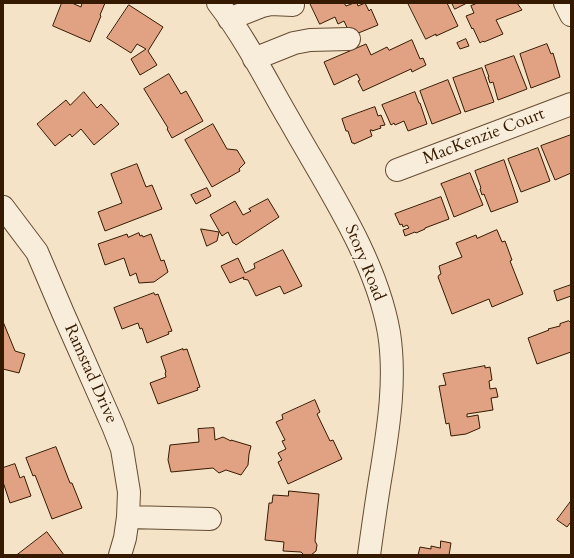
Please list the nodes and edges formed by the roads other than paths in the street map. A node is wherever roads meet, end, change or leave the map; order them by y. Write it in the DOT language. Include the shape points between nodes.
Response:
graph roads {
  1 [pos="565,3"];
  2 [pos="293,5"];
  3 [pos="223,11"];
  4 [pos="571,15"];
  5 [pos="349,39"];
  6 [pos="254,58"];
  7 [pos="571,104"];
  8 [pos="397,170"];
  9 [pos="3,207"];
  10 [pos="128,517"];
  11 [pos="210,519"];
  12 [pos="120,555"];
  13 [pos="369,555"];
  1 -- 4 [label="street"];
  2 -- 3 [label="street" via="271,4"];
  3 -- 6 [label="street, Story Road"];
  5 -- 6 [label="street" via="294,43"];
  6 -- 13 [label="street, Story Road" via="351,228 378,290 389,334 392,368 391,403"];
  7 -- 8 [label="street, MacKenzie Court"];
  9 -- 10 [label="street, Ramstad Drive" via="37,252 113,426 122,449 129,492"];
  10 -- 11 [label="street"];
  10 -- 12 [label="street, Ramstad Drive"];
}
